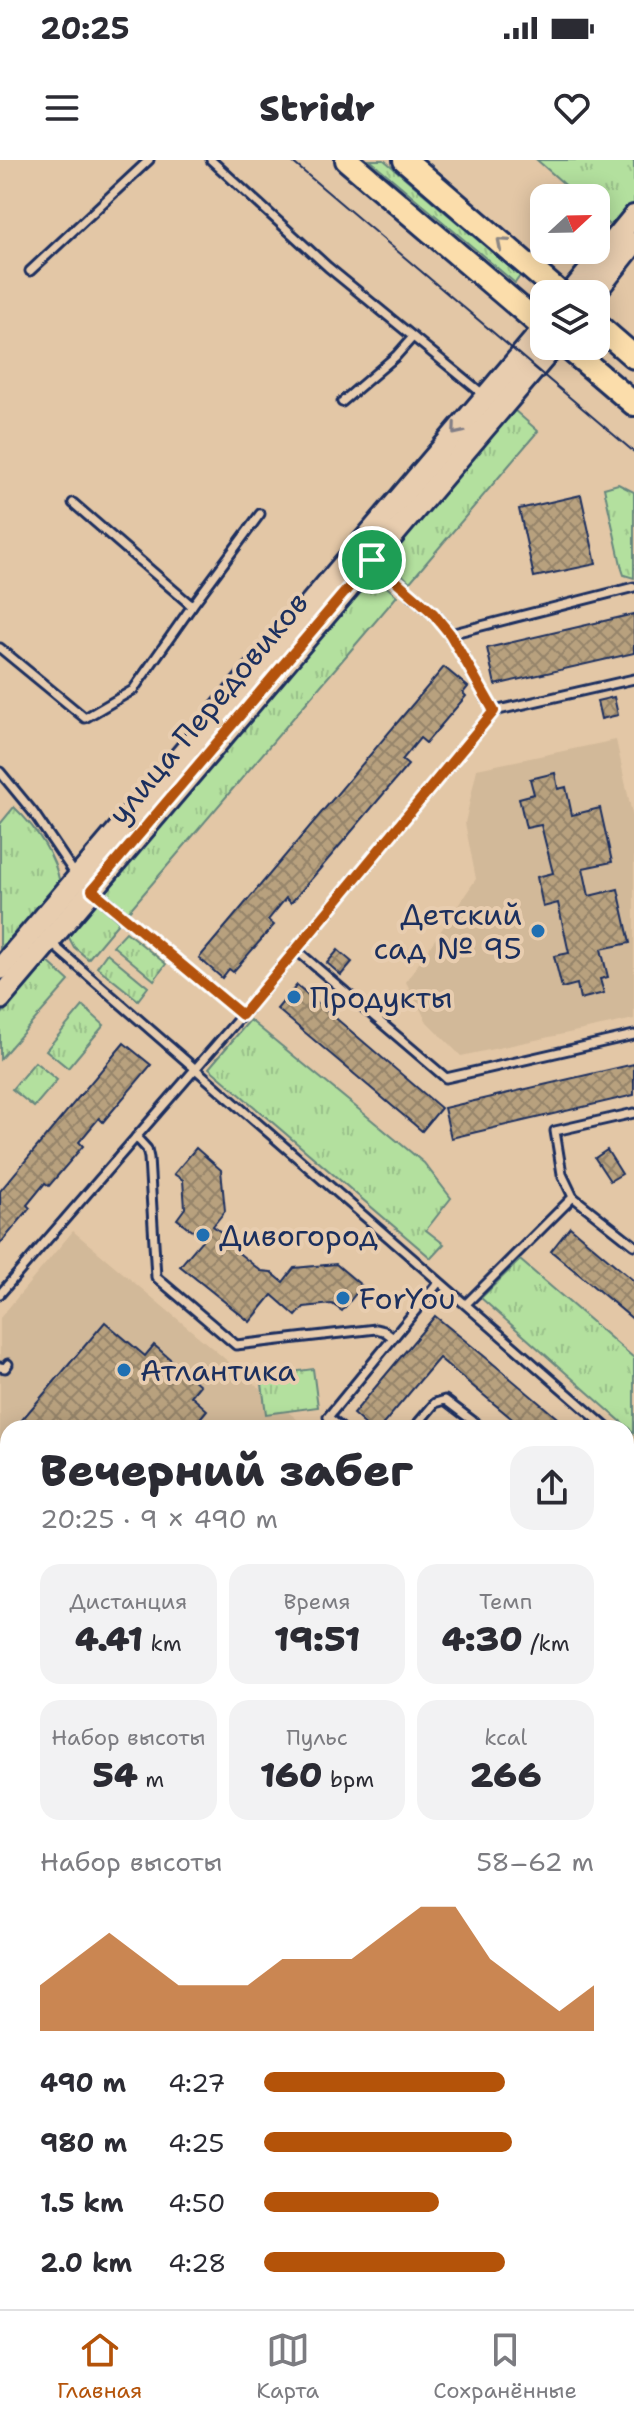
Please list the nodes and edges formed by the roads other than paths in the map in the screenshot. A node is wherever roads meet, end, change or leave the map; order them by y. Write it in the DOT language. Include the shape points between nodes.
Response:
graph roads {
  1 [pos="149,160"];
  2 [pos="211,160"];
  3 [pos="347,160"];
  4 [pos="405,160"];
  5 [pos="634,216"];
  6 [pos="634,243"];
  7 [pos="30,271"];
  8 [pos="545,280"];
  9 [pos="581,280"];
  10 [pos="605,280"];
  11 [pos="530,316"];
  12 [pos="610,336"];
  13 [pos="412,338"];
  14 [pos="530,345"];
  15 [pos="634,357"];
  16 [pos="541,360"];
  17 [pos="582,360"];
  18 [pos="486,397"];
  19 [pos="342,402"];
  20 [pos="634,404"];
  21 [pos="73,503"];
  22 [pos="260,514"];
  23 [pos="365,554"];
  24 [pos="634,587"];
  25 [pos="192,606"];
  26 [pos="450,634"];
  27 [pos="0,648"];
  28 [pos="634,679"];
  29 [pos="494,711"];
  30 [pos="0,772"];
  31 [pos="85,884"];
  32 [pos="42,935"];
  33 [pos="295,949"];
  34 [pos="0,969"];
  35 [pos="0,999"];
  36 [pos="242,1015"];
  37 [pos="634,1035"];
  38 [pos="194,1070"];
  39 [pos="634,1113"];
  40 [pos="136,1137"];
  41 [pos="573,1197"];
  42 [pos="634,1245"];
  43 [pos="439,1282"];
  44 [pos="0,1294"];
  45 [pos="466,1304"];
  46 [pos="392,1337"];
  47 [pos="332,1420"];
  48 [pos="421,1420"];
  49 [pos="473,1420"];
  50 [pos="598,1420"];
  1 -- 7 [label="lane"];
  2 -- 13 [label="lane"];
  3 -- 11 [label="main road"];
  8 -- 4 [label="main road, one-way"];
  5 -- 9 [label="street"];
  6 -- 10 [label="street"];
  12 -- 15 [label="main road"];
  13 -- 18 [label="lane"];
  13 -- 19 [label="lane"];
  14 -- 18 [label="street, улица Передовиков"];
  16 -- 23 [label="street, улица Передовиков"];
  17 -- 20 [label="main road"];
  18 -- 23 [label="street, улица Передовиков, one-way"];
  21 -- 25 [label="lane"];
  22 -- 25 [label="lane"];
  23 -- 26 [label="lane"];
  23 -- 31 [label="street, улица Передовиков"];
  24 -- 26 [label="lane"];
  25 -- 27 [label="lane" via="133,690 85,718"];
  26 -- 29 [label="lane"];
  28 -- 29 [label="lane"];
  29 -- 33 [label="lane"];
  30 -- 31 [label="lane"];
  31 -- 32 [label="street, улица Передовиков"];
  31 -- 36 [label="lane"];
  32 -- 34 [label="street, улица Передовиков"];
  32 -- 35 [label="street, улица Передовиков"];
  32 -- 38 [label="lane"];
  33 -- 36 [label="lane"];
  33 -- 37 [label="lane" via="446,1078"];
  36 -- 38 [label="lane"];
  38 -- 40 [label="lane"];
  38 -- 43 [label="lane"];
  39 -- 41 [label="lane" via="555,1131 562,1174"];
  40 -- 44 [label="lane"];
  40 -- 46 [label="lane" via="149,1158 156,1277 236,1345 376,1329"];
  41 -- 42 [label="lane"];
  41 -- 45 [label="lane"];
  43 -- 45 [label="lane"];
  43 -- 46 [label="lane"];
  45 -- 50 [label="lane"];
  46 -- 47 [label="lane" via="328,1417"];
  48 -- 49 [label="lane" via="435,1403 445,1400"];
}
